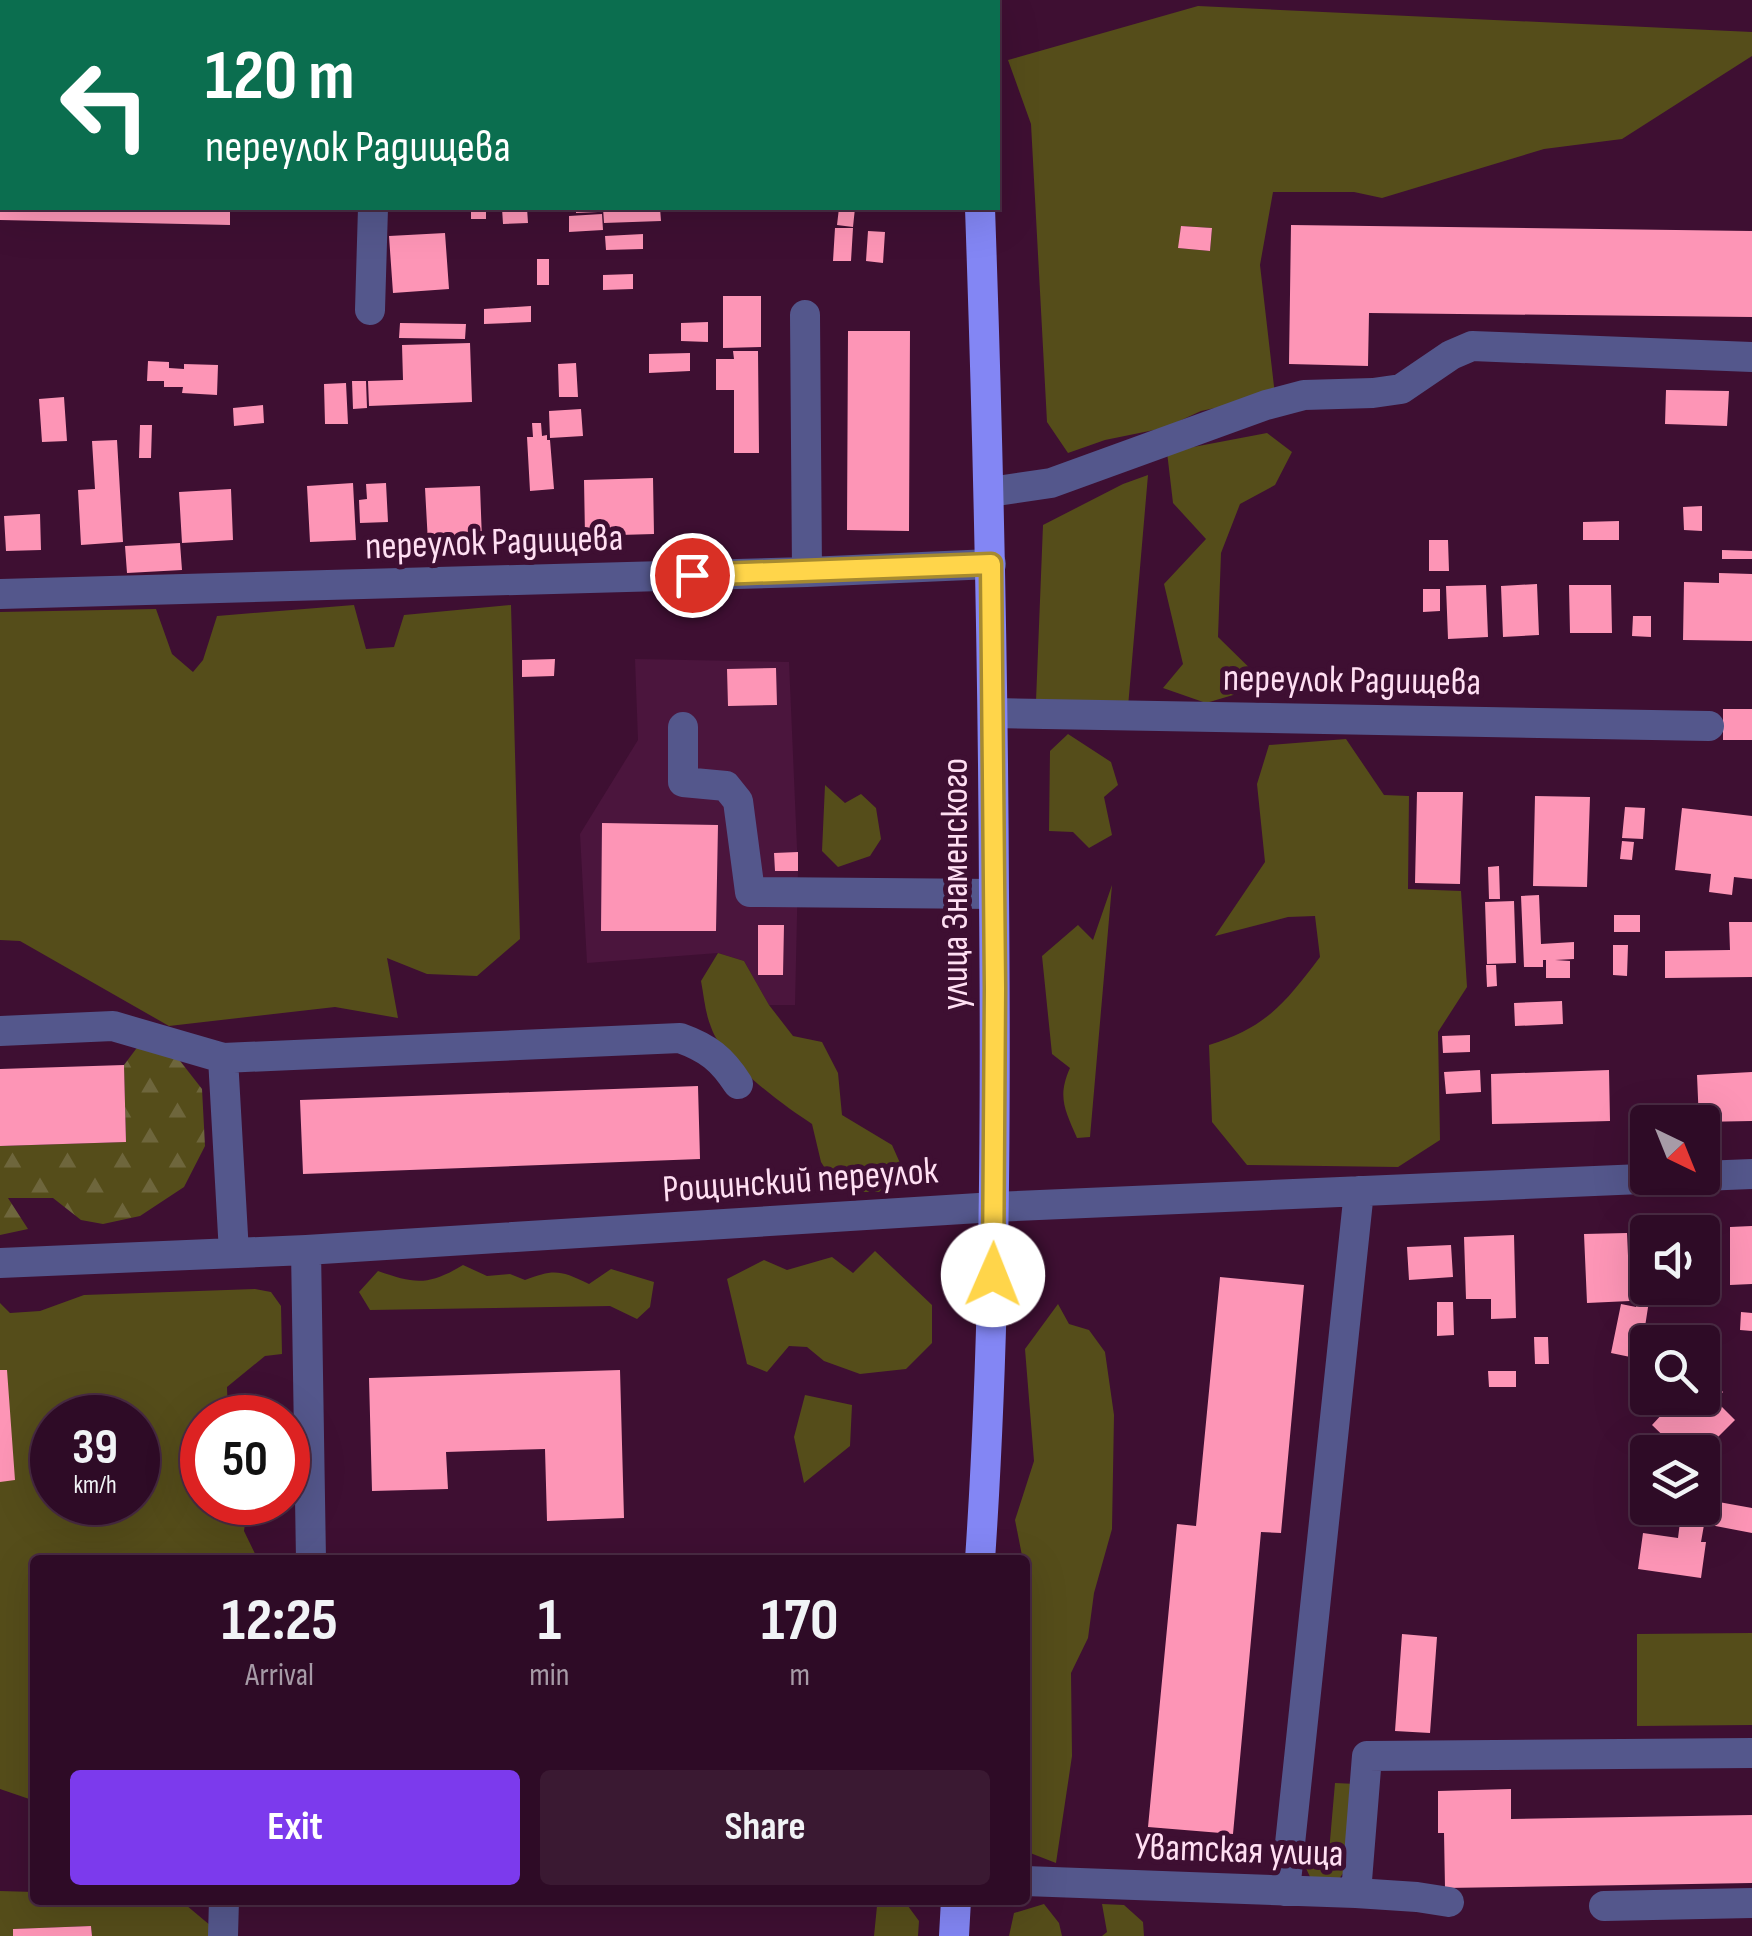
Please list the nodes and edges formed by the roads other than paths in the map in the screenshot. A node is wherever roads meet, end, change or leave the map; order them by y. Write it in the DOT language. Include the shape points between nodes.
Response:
graph roads {
  1 [pos="373,210"];
  2 [pos="980,210"];
  3 [pos="370,310"];
  4 [pos="805,315"];
  5 [pos="1752,357"];
  6 [pos="990,492"];
  7 [pos="991,564"];
  8 [pos="808,572"];
  9 [pos="0,594"];
  10 [pos="993,713"];
  11 [pos="1709,726"];
  12 [pos="683,727"];
  13 [pos="994,894"];
  14 [pos="0,1031"];
  15 [pos="223,1058"];
  16 [pos="738,1084"];
  17 [pos="1752,1174"];
  18 [pos="1720,1175"];
  19 [pos="1630,1179"];
  20 [pos="1359,1191"];
  21 [pos="995,1207"];
  22 [pos="306,1250"];
  23 [pos="234,1253"];
  24 [pos="0,1263"];
  25 [pos="311,1555"];
  26 [pos="980,1555"];
  27 [pos="1752,1753"];
  28 [pos="1030,1881"];
  29 [pos="1284,1890"];
  30 [pos="1356,1894"];
  31 [pos="1450,1902"];
  32 [pos="1752,1904"];
  33 [pos="224,1905"];
  34 [pos="956,1905"];
  35 [pos="1604,1906"];
  36 [pos="223,1936"];
  37 [pos="954,1936"];
  1 -- 3 [label="street"];
  2 -- 6 [label="main road, улица Знаменского"];
  4 -- 8 [label="street"];
  5 -- 6 [label="street" via="1472,346 1402,388 1304,394 1050,483"];
  6 -- 7 [label="main road, улица Знаменского"];
  7 -- 8 [label="street, переулок Радищева"];
  7 -- 10 [label="main road, улица Знаменского"];
  8 -- 9 [label="street, переулок Радищева"];
  10 -- 11 [label="street, переулок Радищева"];
  10 -- 13 [label="main road, улица Знаменского"];
  12 -- 13 [label="street" via="683,782 726,786 738,801 750,892"];
  13 -- 21 [label="main road, улица Знаменского"];
  14 -- 15 [label="street" via="112,1026"];
  15 -- 16 [label="street" via="680,1038 723,1060"];
  15 -- 23 [label="street"];
  17 -- 18 [label="street"];
  19 -- 20 [label="street, Рощинский переулок"];
  20 -- 21 [label="street, Рощинский переулок"];
  20 -- 29 [label="street"];
  21 -- 22 [label="street, Рощинский переулок"];
  21 -- 26 [label="main road, улица Знаменского"];
  22 -- 23 [label="street, Рощинский переулок"];
  22 -- 25 [label="street"];
  23 -- 24 [label="street, Рощинский переулок"];
  27 -- 30 [label="street" via="1368,1756"];
  28 -- 29 [label="street, Уватская улица"];
  29 -- 30 [label="street, Уватская улица"];
  30 -- 31 [label="street, Уватская улица"];
  32 -- 35 [label="street"];
  33 -- 36 [label="street"];
  34 -- 37 [label="main road"];
}
